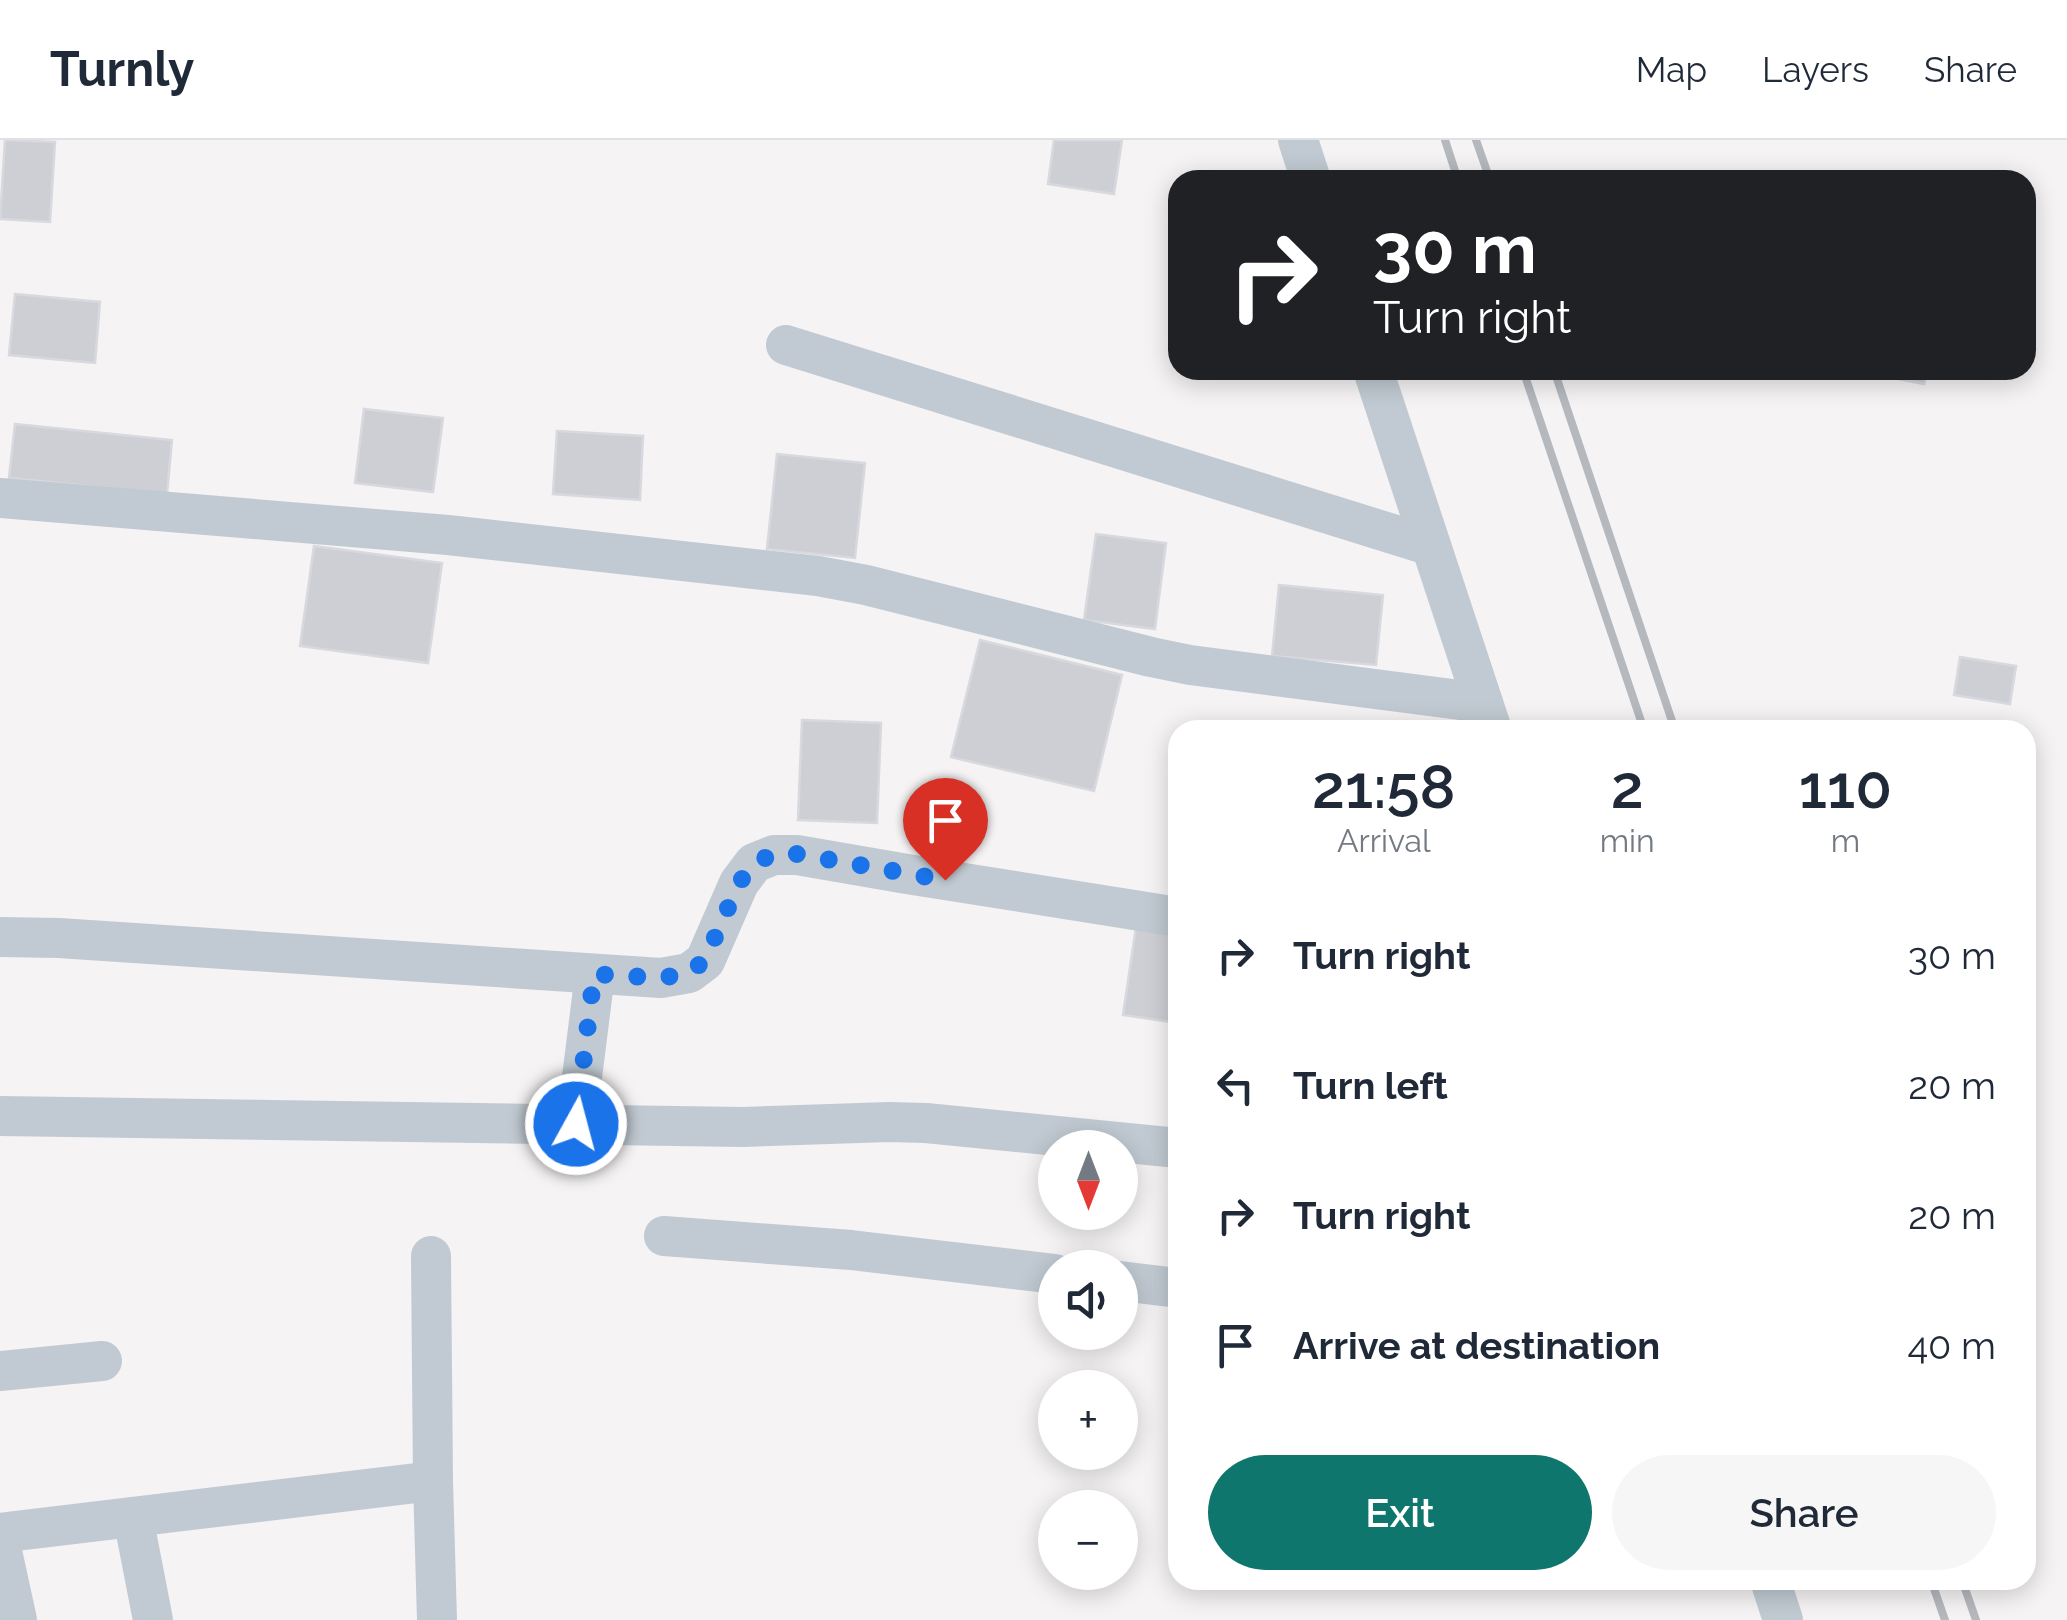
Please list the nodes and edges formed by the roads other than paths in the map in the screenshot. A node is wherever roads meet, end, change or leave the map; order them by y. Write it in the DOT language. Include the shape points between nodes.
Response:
graph roads {
  1 [pos="1298,140"];
  2 [pos="1308,170"];
  3 [pos="786,345"];
  4 [pos="1376,380"];
  5 [pos="0,498"];
  6 [pos="1431,546"];
  7 [pos="1487,716"];
  8 [pos="1168,914"];
  9 [pos="0,937"];
  10 [pos="594,974"];
  11 [pos="0,1116"];
  12 [pos="576,1124"];
  13 [pos="1168,1147"];
  14 [pos="664,1236"];
  15 [pos="431,1256"];
  16 [pos="1038,1272"];
  17 [pos="1138,1283"];
  18 [pos="1168,1287"];
  19 [pos="102,1360"];
  20 [pos="0,1371"];
  21 [pos="433,1482"];
  22 [pos="132,1517"];
  23 [pos="0,1533"];
  24 [pos="0,1542"];
  25 [pos="1773,1590"];
  26 [pos="17,1620"];
  27 [pos="153,1620"];
  28 [pos="437,1620"];
  29 [pos="1783,1620"];
  1 -- 2 [label="street"];
  3 -- 6 [label="street"];
  4 -- 6 [label="street"];
  5 -- 7 [label="street" via="448,535 818,576 1151,658"];
  6 -- 7 [label="street"];
  8 -- 10 [label="street" via="774,854 754,863 739,883 705,960 689,973"];
  9 -- 10 [label="street"];
  10 -- 12 [label="street"];
  11 -- 12 [label="street"];
  12 -- 13 [label="street" via="926,1123"];
  14 -- 16 [label="street"];
  15 -- 21 [label="street"];
  17 -- 18 [label="street"];
  19 -- 20 [label="street"];
  21 -- 22 [label="street"];
  21 -- 28 [label="street"];
  22 -- 23 [label="street"];
  22 -- 27 [label="street"];
  24 -- 26 [label="street"];
  25 -- 29 [label="street"];
}
